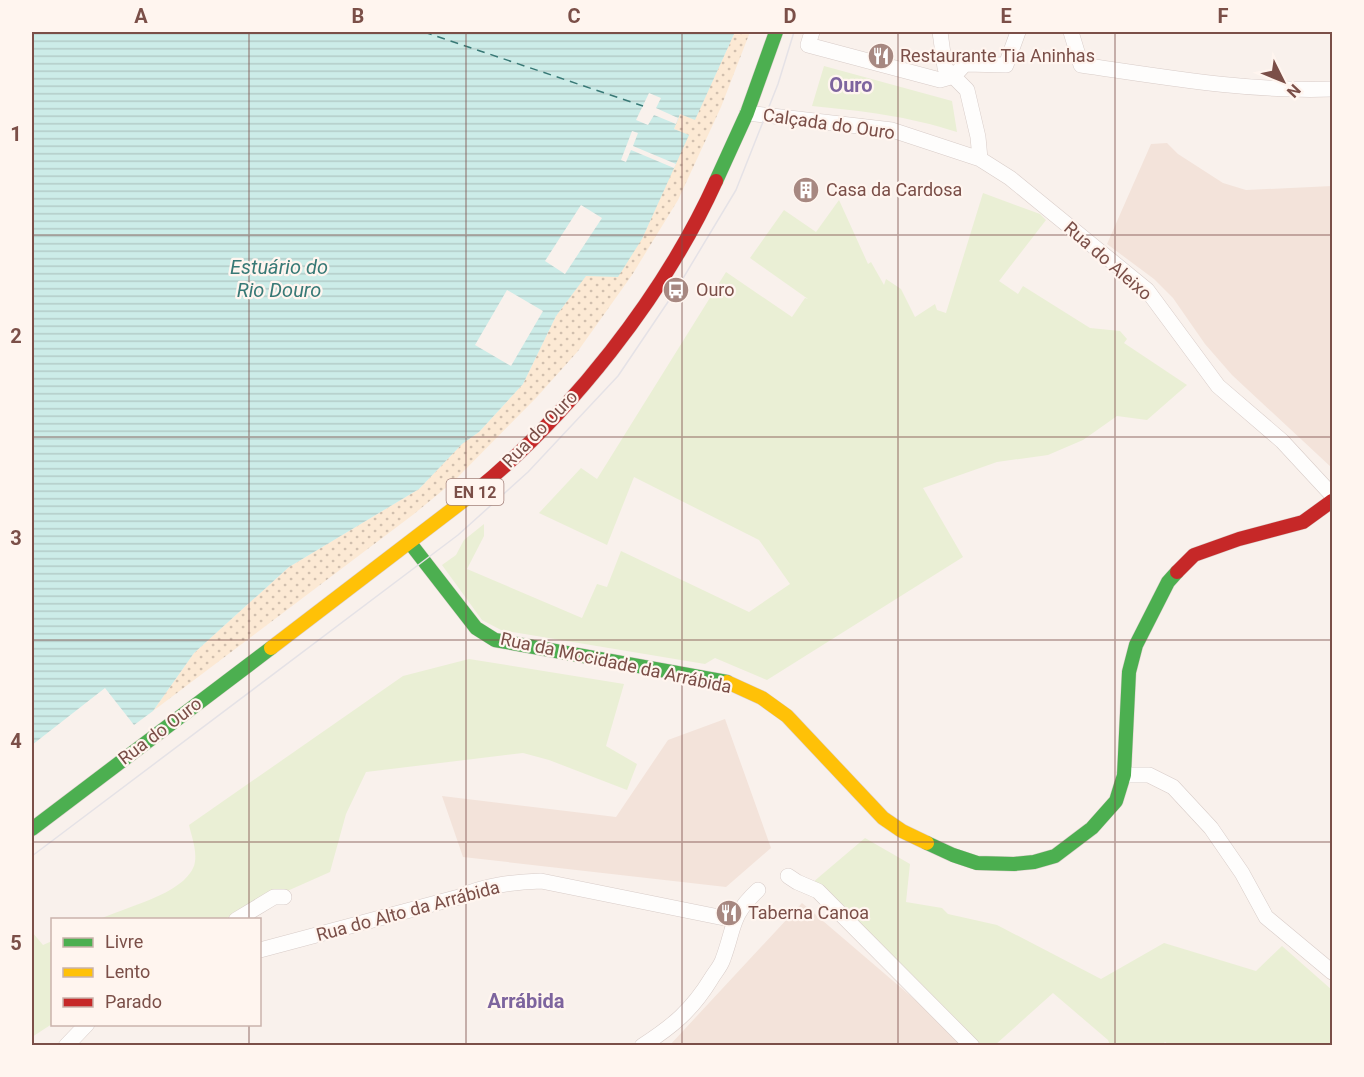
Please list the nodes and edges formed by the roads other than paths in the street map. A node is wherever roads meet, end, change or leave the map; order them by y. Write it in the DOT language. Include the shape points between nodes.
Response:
graph roads {
  1 [pos="776,32"];
  2 [pos="940,32"];
  3 [pos="1018,32"];
  4 [pos="1071,32"];
  5 [pos="810,38"];
  6 [pos="954,76"];
  7 [pos="1332,89"];
  8 [pos="747,113"];
  9 [pos="980,159"];
  10 [pos="1332,495"];
  11 [pos="1332,501"];
  12 [pos="410,543"];
  13 [pos="1124,775"];
  14 [pos="32,829"];
  15 [pos="788,876"];
  16 [pos="758,890"];
  17 [pos="284,897"];
  18 [pos="239,918"];
  19 [pos="734,921"];
  20 [pos="261,950"];
  21 [pos="1332,972"];
  22 [pos="85,1026"];
  23 [pos="66,1046"];
  24 [pos="642,1046"];
  25 [pos="972,1046"];
  1 -- 8 [label="street, Rua do Ouro / EN 12"];
  2 -- 6 [label="street" via="945,68"];
  3 -- 6 [label="street" via="1006,65 965,64"];
  4 -- 7 [label="street" via="1081,65 1294,91"];
  5 -- 6 [label="street" via="940,80"];
  6 -- 9 [label="street" via="967,90"];
  8 -- 9 [label="street, Calçada do Ouro" via="892,130"];
  8 -- 12 [label="street, Rua do Ouro / EN 12" via="699,219 634,321 557,414 492,478"];
  9 -- 10 [label="street, Rua do Aleixo" via="1010,178 1147,290 1218,386 1282,441"];
  11 -- 13 [label="street, Rua da Mocidade da Arrábida" via="1303,522 1194,555 1168,582 1136,645 1129,672"];
  12 -- 13 [label="street, Rua da Mocidade da Arrábida" via="476,627 495,640 724,681 762,698 787,716 883,818 902,831 977,863 1014,864 1055,856 1092,828 1116,801"];
  12 -- 14 [label="street, Rua do Ouro / EN 12"];
  13 -- 21 [label="street" via="1149,775 1173,787 1210,828 1242,873 1266,917"];
  15 -- 25 [label="street" via="818,891"];
  16 -- 19 [label="street"];
  17 -- 18 [label="street" via="274,897"];
  19 -- 20 [label="street, Rua do Alto da Arrábida" via="541,881 514,882"];
  19 -- 24 [label="street" via="723,961 687,1013"];
  22 -- 23 [label="street"];
}
